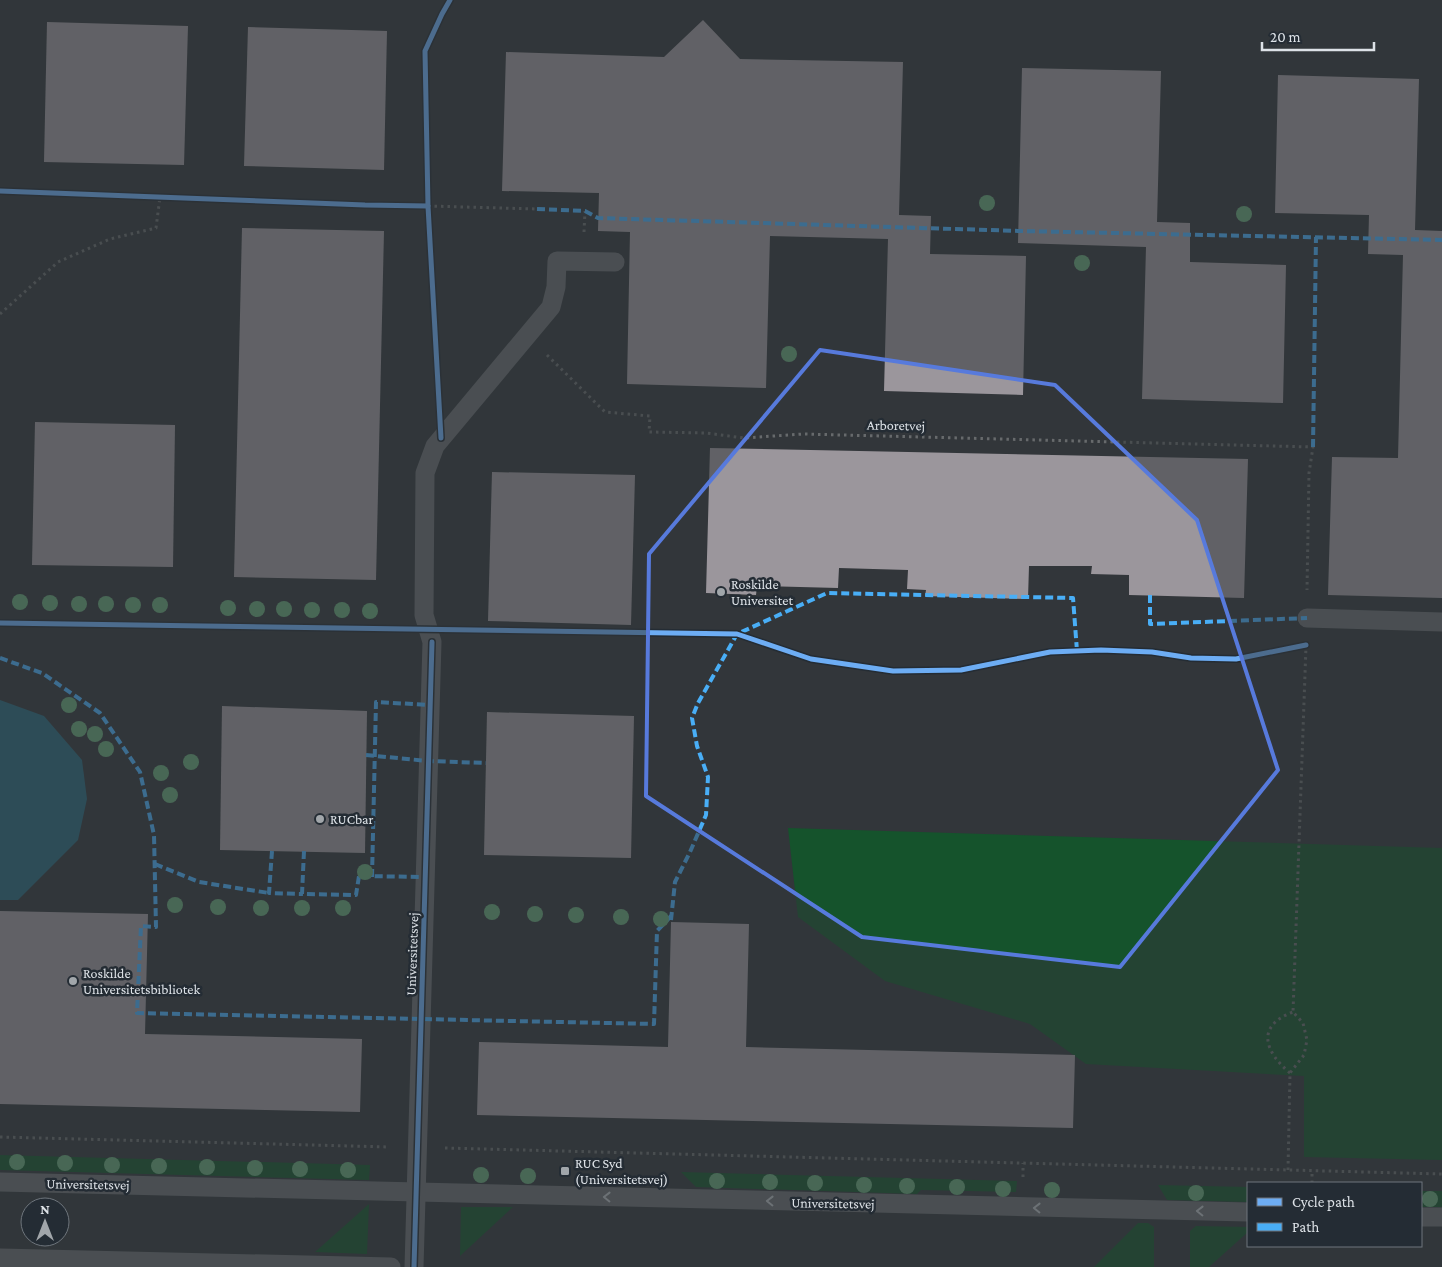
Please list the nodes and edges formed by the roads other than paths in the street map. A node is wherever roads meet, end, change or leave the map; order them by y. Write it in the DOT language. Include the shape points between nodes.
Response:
graph roads {
  1 [pos="615,262"];
  2 [pos="1307,618"];
  3 [pos="1442,622"];
  4 [pos="0,1182"];
  5 [pos="417,1192"];
  6 [pos="1247,1212"];
  7 [pos="1422,1217"];
  8 [pos="1442,1217"];
  9 [pos="0,1258"];
  10 [pos="391,1267"];
  11 [pos="414,1267"];
  1 -- 5 [label="lane, Universitetsvej" via="557,261 551,307 435,446 425,473 424,616 432,642"];
  2 -- 3 [label="lane"];
  4 -- 5 [label="lane, Universitetsvej"];
  6 -- 5 [label="lane, Universitetsvej, one-way"];
  5 -- 11 [label="lane, Universitetsvej"];
  7 -- 8 [label="lane"];
  9 -- 10 [label="lane"];
}
